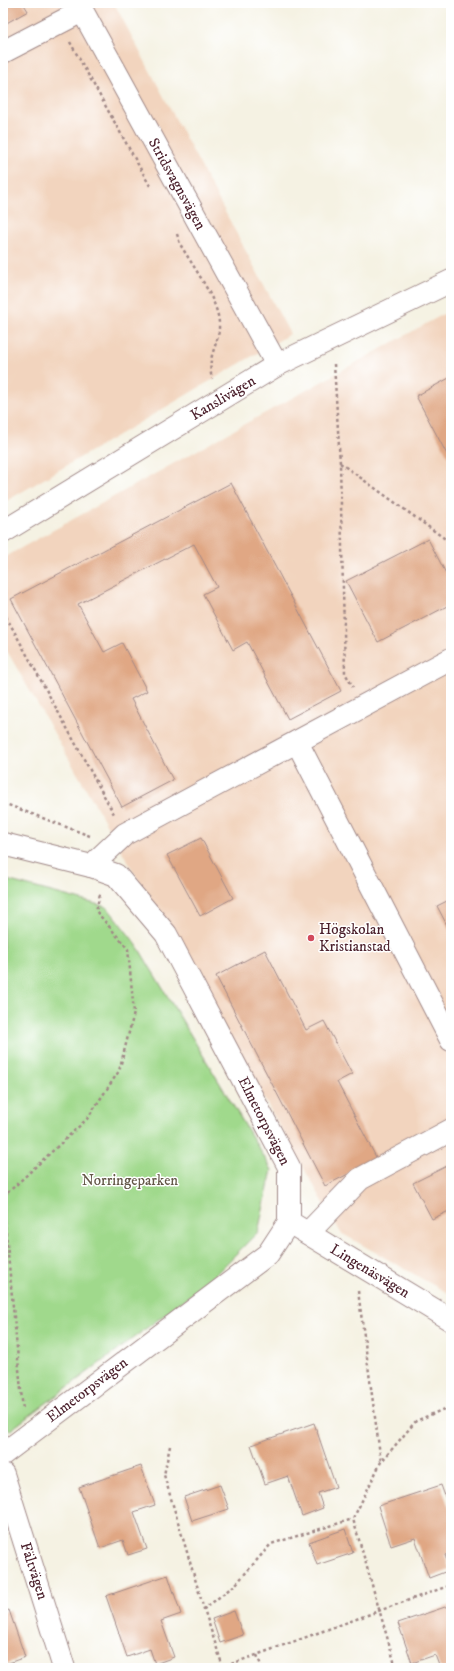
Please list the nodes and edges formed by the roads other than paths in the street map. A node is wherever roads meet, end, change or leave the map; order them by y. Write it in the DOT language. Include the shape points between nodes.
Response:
graph roads {
  1 [pos="80,7"];
  2 [pos="3,52"];
  3 [pos="451,281"];
  4 [pos="277,366"];
  5 [pos="3,532"];
  6 [pos="451,659"];
  7 [pos="297,742"];
  8 [pos="3,844"];
  9 [pos="91,866"];
  10 [pos="451,1040"];
  11 [pos="451,1130"];
  12 [pos="289,1222"];
  13 [pos="308,1233"];
  14 [pos="451,1320"];
  15 [pos="3,1454"];
  16 [pos="3,1474"];
  17 [pos="64,1668"];
  1 -- 2 [label="street" via="60,22"];
  1 -- 4 [label="street, Stridsvagnsvägen"];
  3 -- 4 [label="street, Kanslivägen"];
  4 -- 5 [label="street, Kanslivägen"];
  6 -- 7 [label="street"];
  7 -- 9 [label="street" via="119,840"];
  7 -- 10 [label="street"];
  8 -- 9 [label="street, Elmetorpsvägen"];
  9 -- 12 [label="street, Elmetorpsvägen" via="116,875 166,934 290,1167"];
  11 -- 13 [label="street" via="360,1179"];
  12 -- 13 [label="street, Lingenäsvägen"];
  12 -- 15 [label="street, Elmetorpsvägen" via="268,1254"];
  13 -- 14 [label="street, Lingenäsvägen"];
  16 -- 17 [label="street, Fältvägen"];
}
